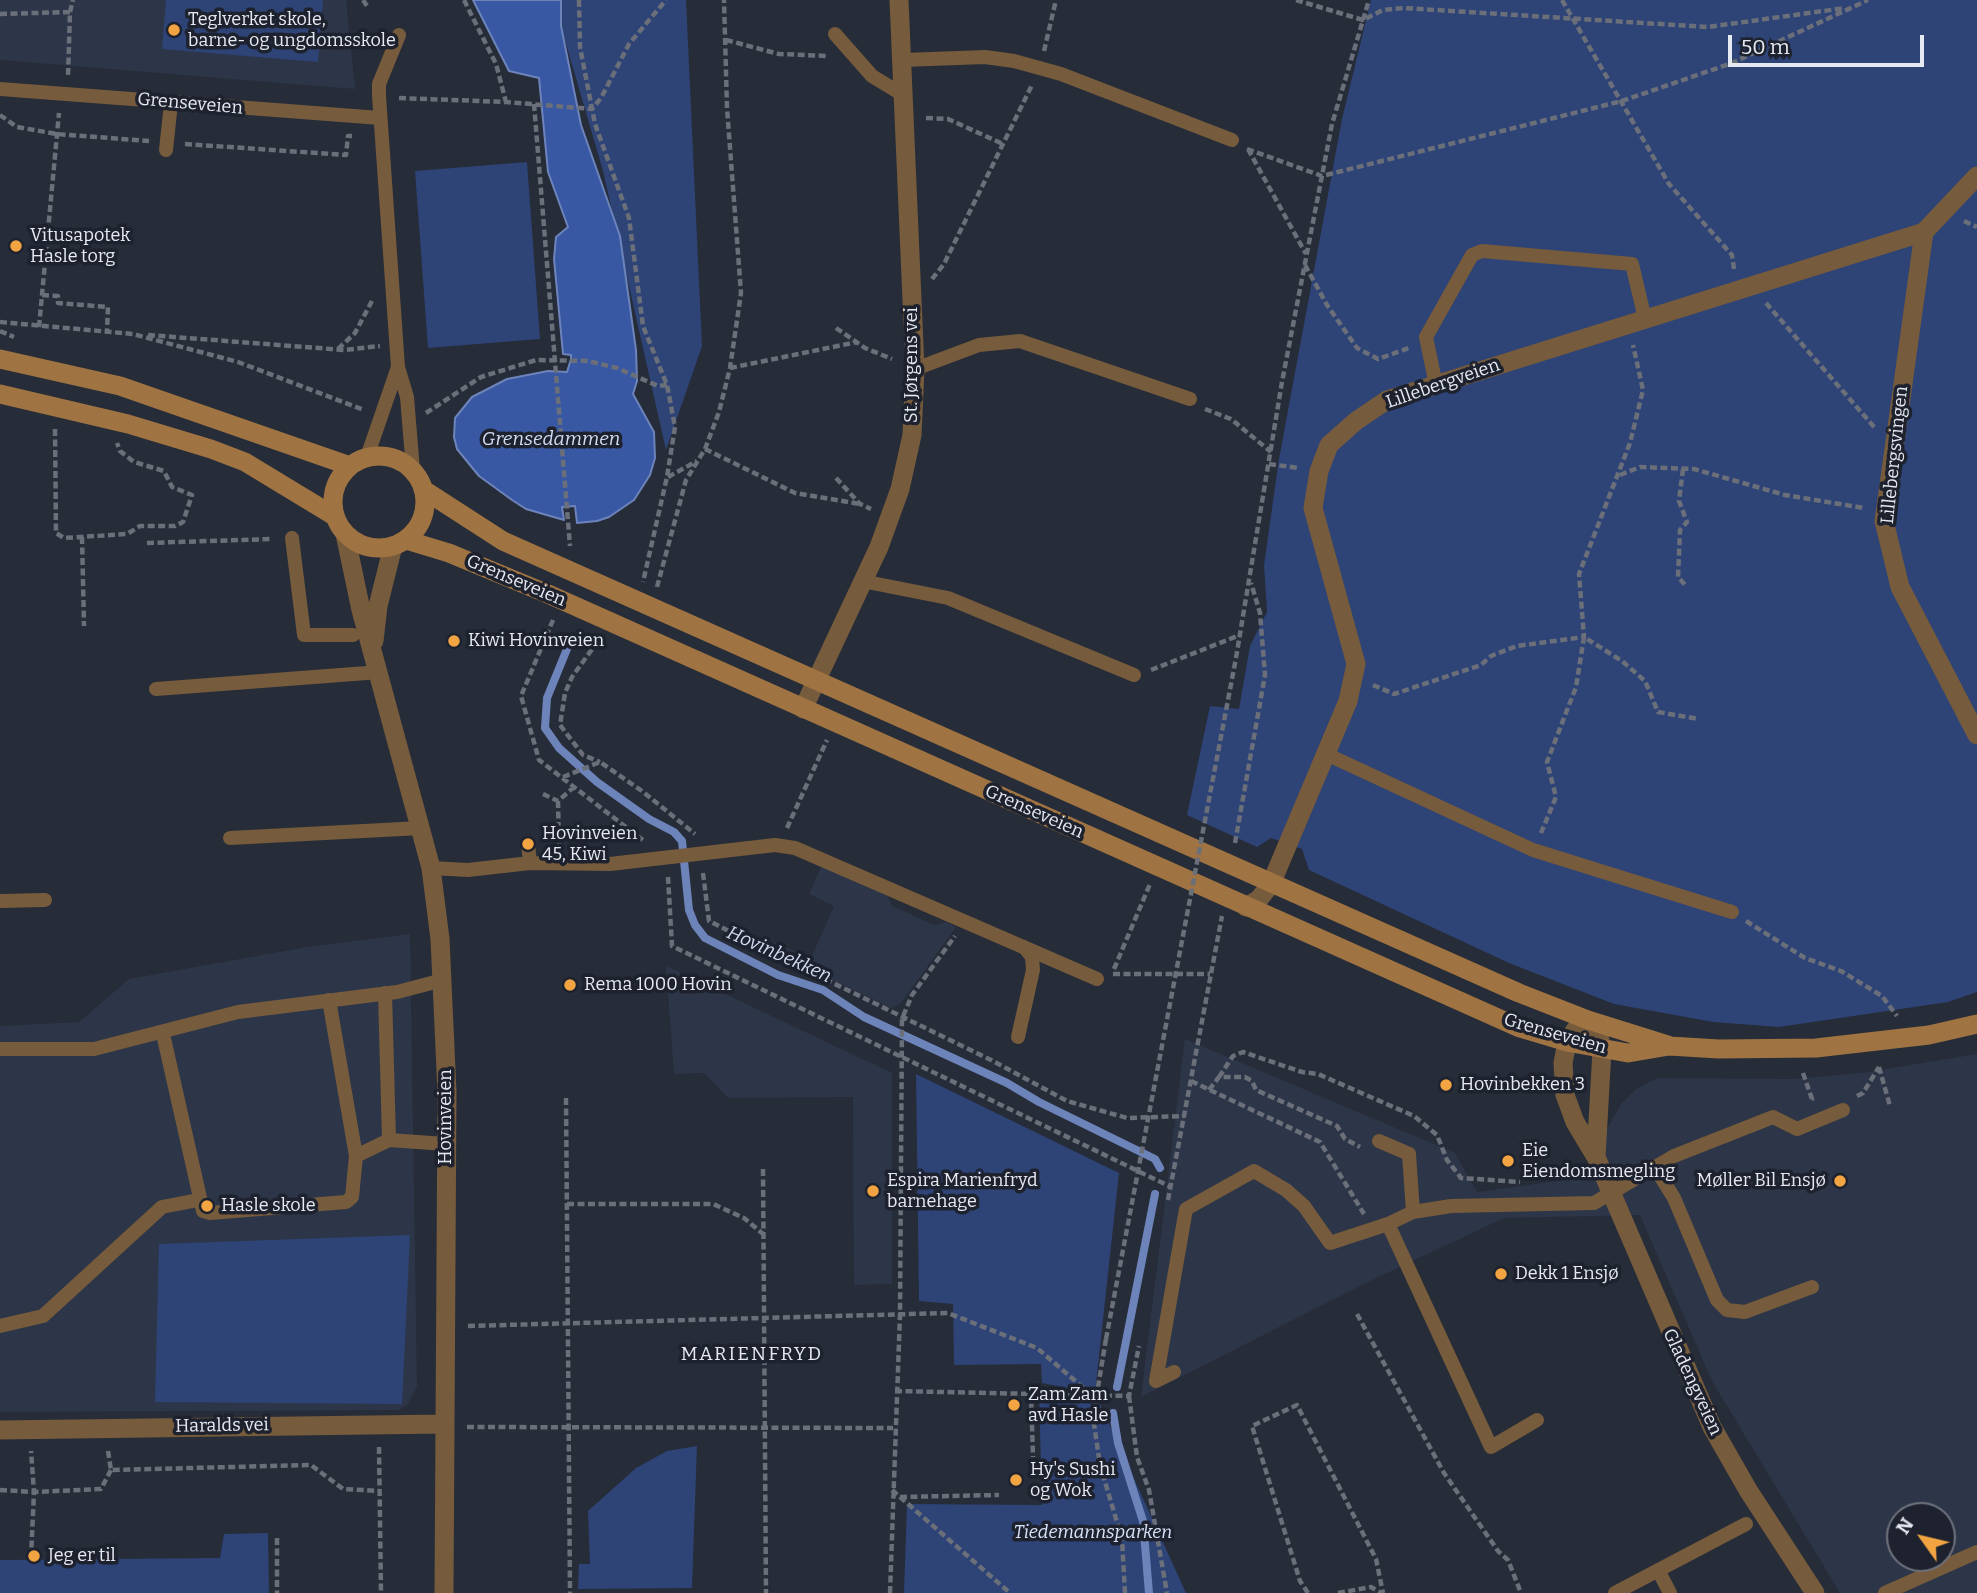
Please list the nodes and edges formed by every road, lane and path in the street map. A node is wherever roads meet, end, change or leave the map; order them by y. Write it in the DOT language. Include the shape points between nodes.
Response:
graph roads {
  1 [pos="73,0"];
  2 [pos="363,0"];
  3 [pos="464,0"];
  4 [pos="579,0"];
  5 [pos="666,0"];
  6 [pos="724,0"];
  7 [pos="900,0"];
  8 [pos="1056,0"];
  9 [pos="1296,0"];
  10 [pos="1369,0"];
  11 [pos="1562,0"];
  12 [pos="1868,0"];
  13 [pos="367,6"];
  14 [pos="1853,7"];
  15 [pos="70,12"];
  16 [pos="0,14"];
  17 [pos="1574,18"];
  18 [pos="1363,20"];
  19 [pos="835,34"];
  20 [pos="399,35"];
  21 [pos="726,40"];
  22 [pos="847,49"];
  23 [pos="903,60"];
  24 [pos="1039,68"];
  25 [pos="68,76"];
  26 [pos="0,89"];
  27 [pos="61,94"];
  28 [pos="379,96"];
  29 [pos="905,96"];
  30 [pos="1622,101"];
  31 [pos="506,102"];
  32 [pos="171,103"];
  33 [pos="534,104"];
  34 [pos="592,109"];
  35 [pos="0,115"];
  36 [pos="380,118"];
  37 [pos="922,118"];
  38 [pos="57,134"];
  39 [pos="356,136"];
  40 [pos="1232,140"];
  41 [pos="1003,145"];
  42 [pos="166,146"];
  43 [pos="1248,149"];
  44 [pos="1322,176"];
  45 [pos="1977,176"];
  46 [pos="1924,232"];
  47 [pos="1306,254"];
  48 [pos="1305,264"];
  49 [pos="911,286"];
  50 [pos="1745,288"];
  51 [pos="377,290"];
  52 [pos="42,295"];
  53 [pos="0,322"];
  54 [pos="1636,322"];
  55 [pos="39,327"];
  56 [pos="836,328"];
  57 [pos="107,330"];
  58 [pos="133,334"];
  59 [pos="857,342"];
  60 [pos="1427,342"];
  61 [pos="380,346"];
  62 [pos="338,350"];
  63 [pos="555,358"];
  64 [pos="0,359"];
  65 [pos="398,367"];
  66 [pos="730,368"];
  67 [pos="915,369"];
  68 [pos="667,385"];
  69 [pos="1436,385"];
  70 [pos="0,394"];
  71 [pos="1190,399"];
  72 [pos="368,412"];
  73 [pos="423,415"];
  74 [pos="55,425"];
  75 [pos="116,439"];
  76 [pos="705,449"];
  77 [pos="1894,449"];
  78 [pos="1271,452"];
  79 [pos="699,459"];
  80 [pos="359,461"];
  81 [pos="1683,469"];
  82 [pos="413,470"];
  83 [pos="1619,475"];
  84 [pos="667,477"];
  85 [pos="836,478"];
  86 [pos="424,489"];
  87 [pos="860,504"];
  88 [pos="1885,512"];
  89 [pos="334,516"];
  90 [pos="890,519"];
  91 [pos="345,534"];
  92 [pos="82,537"];
  93 [pos="292,538"];
  94 [pos="146,543"];
  95 [pos="400,543"];
  96 [pos="570,551"];
  97 [pos="1250,580"];
  98 [pos="862,581"];
  99 [pos="642,582"];
  100 [pos="1687,587"];
  101 [pos="657,589"];
  102 [pos="554,617"];
  103 [pos="83,626"];
  104 [pos="353,635"];
  105 [pos="1240,635"];
  106 [pos="1584,637"];
  107 [pos="601,638"];
  108 [pos="374,649"];
  109 [pos="380,672"];
  110 [pos="1134,675"];
  111 [pos="1353,677"];
  112 [pos="815,681"];
  113 [pos="156,689"];
  114 [pos="803,709"];
  115 [pos="1699,719"];
  116 [pos="1977,736"];
  117 [pos="828,740"];
  118 [pos="1326,754"];
  119 [pos="600,762"];
  120 [pos="562,778"];
  121 [pos="574,788"];
  122 [pos="543,794"];
  123 [pos="558,801"];
  124 [pos="421,828"];
  125 [pos="230,838"];
  126 [pos="558,839"];
  127 [pos="528,844"];
  128 [pos="779,846"];
  129 [pos="1234,847"];
  130 [pos="1533,849"];
  131 [pos="699,855"];
  132 [pos="668,859"];
  133 [pos="530,863"];
  134 [pos="431,868"];
  135 [pos="1151,884"];
  136 [pos="1272,884"];
  137 [pos="45,900"];
  138 [pos="0,901"];
  139 [pos="1246,907"];
  140 [pos="1731,912"];
  141 [pos="1222,915"];
  142 [pos="966,921"];
  143 [pos="1024,947"];
  144 [pos="1210,974"];
  145 [pos="1104,977"];
  146 [pos="443,980"];
  147 [pos="386,993"];
  148 [pos="329,1000"];
  149 [pos="1897,1016"];
  150 [pos="902,1018"];
  151 [pos="1588,1020"];
  152 [pos="1977,1024"];
  153 [pos="163,1034"];
  154 [pos="1018,1037"];
  155 [pos="1567,1042"];
  156 [pos="1669,1046"];
  157 [pos="0,1049"];
  158 [pos="1602,1049"];
  159 [pos="901,1057"];
  160 [pos="1803,1073"];
  161 [pos="1219,1077"];
  162 [pos="1191,1081"];
  163 [pos="1209,1090"];
  164 [pos="1856,1096"];
  165 [pos="566,1098"];
  166 [pos="1808,1102"];
  167 [pos="1890,1106"];
  168 [pos="1843,1110"];
  169 [pos="1184,1116"];
  170 [pos="389,1140"];
  171 [pos="1379,1140"];
  172 [pos="446,1144"];
  173 [pos="1351,1144"];
  174 [pos="356,1156"];
  175 [pos="1596,1157"];
  176 [pos="763,1169"];
  177 [pos="1656,1169"];
  178 [pos="1530,1184"];
  179 [pos="1171,1187"];
  180 [pos="1610,1196"];
  181 [pos="198,1200"];
  182 [pos="567,1204"];
  183 [pos="1413,1212"];
  184 [pos="1165,1213"];
  185 [pos="1365,1215"];
  186 [pos="1388,1224"];
  187 [pos="764,1235"];
  188 [pos="1812,1287"];
  189 [pos="900,1314"];
  190 [pos="1357,1314"];
  191 [pos="765,1318"];
  192 [pos="568,1323"];
  193 [pos="0,1326"];
  194 [pos="467,1326"];
  195 [pos="1140,1344"];
  196 [pos="1174,1372"];
  197 [pos="895,1391"];
  198 [pos="1031,1393"];
  199 [pos="1095,1393"];
  200 [pos="1129,1396"];
  201 [pos="1537,1420"];
  202 [pos="444,1424"];
  203 [pos="569,1426"];
  204 [pos="105,1427"];
  205 [pos="466,1427"];
  206 [pos="765,1428"];
  207 [pos="893,1428"];
  208 [pos="0,1430"];
  209 [pos="29,1430"];
  210 [pos="379,1447"];
  211 [pos="1033,1457"];
  212 [pos="111,1470"];
  213 [pos="0,1490"];
  214 [pos="892,1490"];
  215 [pos="380,1491"];
  216 [pos="34,1492"];
  217 [pos="999,1495"];
  218 [pos="892,1497"];
  219 [pos="900,1497"];
  220 [pos="1746,1524"];
  221 [pos="277,1538"];
  222 [pos="1977,1552"];
  223 [pos="31,1558"];
  224 [pos="1658,1570"];
  225 [pos="277,1593"];
  226 [pos="381,1593"];
  227 [pos="444,1593"];
  228 [pos="570,1593"];
  229 [pos="766,1593"];
  230 [pos="890,1593"];
  231 [pos="1010,1593"];
  232 [pos="1125,1593"];
  233 [pos="1167,1593"];
  234 [pos="1308,1593"];
  235 [pos="1338,1593"];
  236 [pos="1382,1593"];
  237 [pos="1521,1593"];
  238 [pos="1615,1593"];
  239 [pos="1670,1593"];
  240 [pos="1815,1593"];
  241 [pos="1885,1593"];
  1 -- 15 [label="path"];
  2 -- 13 [label="path"];
  3 -- 31 [label="path" via="496,64"];
  4 -- 34 [label="path" via="580,47"];
  5 -- 34 [label="path" via="629,44"];
  6 -- 21 [label="path"];
  7 -- 23 [label="street, St. Jørgens vei"];
  8 -- 24 [label="path"];
  9 -- 18 [label="path"];
  10 -- 18 [label="path"];
  11 -- 17 [label="path"];
  12 -- 14 [label="path"];
  14 -- 17 [label="path" via="1708,27"];
  14 -- 30 [label="path" via="1732,63"];
  15 -- 16 [label="path"];
  15 -- 25 [label="path"];
  17 -- 18 [label="path" via="1404,8 1383,10"];
  17 -- 30 [label="path"];
  18 -- 44 [label="path" via="1340,90"];
  19 -- 22 [label="lane"];
  20 -- 28 [label="lane" via="379,84"];
  21 -- 22 [label="path" via="800,57"];
  21 -- 66 [label="path" via="741,293"];
  22 -- 29 [label="lane" via="882,84"];
  23 -- 24 [label="lane" via="985,57"];
  23 -- 29 [label="street, St. Jørgens vei"];
  24 -- 40 [label="lane"];
  24 -- 41 [label="path"];
  26 -- 27 [label="lane, Grenseveien"];
  27 -- 32 [label="lane, Grenseveien"];
  27 -- 38 [label="path"];
  28 -- 31 [label="path"];
  28 -- 36 [label="lane"];
  29 -- 49 [label="street, St. Jørgens vei"];
  30 -- 44 [label="path"];
  30 -- 50 [label="path" via="1669,184 1732,255"];
  31 -- 33 [label="path"];
  32 -- 36 [label="lane, Grenseveien"];
  32 -- 42 [label="lane"];
  33 -- 34 [label="path"];
  33 -- 63 [label="path"];
  34 -- 68 [label="path" via="602,150 629,218 643,326"];
  35 -- 38 [label="path" via="17,127"];
  36 -- 65 [label="lane"];
  37 -- 41 [label="path" via="948,119"];
  38 -- 42 [label="path"];
  38 -- 52 [label="path"];
  39 -- 42 [label="path" via="348,136 346,155"];
  40 -- 43 [label="path"];
  41 -- 49 [label="path" via="939,272 930,281"];
  43 -- 44 [label="path"];
  43 -- 47 [label="path"];
  44 -- 47 [label="path"];
  45 -- 46 [label="street"];
  46 -- 50 [label="street, Lillebergveien"];
  46 -- 77 [label="street, Lillebergsvingen"];
  47 -- 48 [label="path"];
  48 -- 60 [label="path" via="1348,339 1368,356 1378,359"];
  48 -- 78 [label="path"];
  49 -- 67 [label="street, St. Jørgens vei"];
  50 -- 54 [label="street, Lillebergveien"];
  50 -- 77 [label="path"];
  51 -- 62 [label="path" via="355,333"];
  52 -- 55 [label="path"];
  52 -- 57 [label="path" via="58,296 58,303 108,307"];
  53 -- 55 [label="path"];
  54 -- 60 [label="lane" via="1632,264 1482,251 1472,255"];
  54 -- 69 [label="street, Lillebergveien"];
  54 -- 83 [label="path" via="1643,390"];
  55 -- 57 [label="path"];
  56 -- 59 [label="path"];
  57 -- 58 [label="path"];
  58 -- 62 [label="path"];
  58 -- 72 [label="path" via="238,362"];
  59 -- 66 [label="path"];
  59 -- 67 [label="path"];
  60 -- 69 [label="lane"];
  61 -- 62 [label="path"];
  63 -- 68 [label="path" via="609,366 658,386"];
  63 -- 73 [label="path" via="481,377"];
  63 -- 96 [label="path"];
  64 -- 80 [label="main road" via="120,386"];
  65 -- 80 [label="lane"];
  65 -- 82 [label="lane" via="407,397"];
  66 -- 76 [label="path"];
  67 -- 71 [label="lane" via="979,345 1020,341"];
  67 -- 90 [label="street, St. Jørgens vei" via="912,435"];
  68 -- 84 [label="path" via="675,427"];
  69 -- 111 [label="street, Lillebergveien" via="1387,400 1356,421 1329,446 1320,471 1313,508 1356,664"];
  70 -- 89 [label="main road" via="211,449 245,463"];
  71 -- 78 [label="path" via="1231,419"];
  74 -- 92 [label="path" via="56,533 64,538"];
  75 -- 92 [label="path" via="120,451 134,462 164,471 173,487 192,495 183,522 141,526 127,534"];
  76 -- 79 [label="path"];
  76 -- 87 [label="path" via="795,493"];
  77 -- 88 [label="street, Lillebergsvingen"];
  78 -- 97 [label="path"];
  79 -- 84 [label="path"];
  79 -- 101 [label="path" via="686,480"];
  80 -- 82 [label="main road" via="392,457"];
  80 -- 89 [label="main road" via="334,490"];
  81 -- 83 [label="path" via="1640,467"];
  81 -- 88 [label="path" via="1786,495"];
  81 -- 100 [label="path" via="1679,501 1688,522 1679,530 1678,577"];
  82 -- 86 [label="main road"];
  83 -- 106 [label="path" via="1580,574"];
  84 -- 99 [label="path"];
  85 -- 87 [label="path"];
  86 -- 95 [label="main road" via="424,517"];
  86 -- 112 [label="main road, Grenseveien" via="503,541"];
  87 -- 90 [label="path"];
  88 -- 116 [label="street, Lillebergsvingen" via="1900,587"];
  89 -- 91 [label="main road"];
  90 -- 98 [label="street, St. Jørgens vei"];
  91 -- 95 [label="main road" via="368,547"];
  91 -- 108 [label="street, Hovinveien"];
  92 -- 103 [label="path"];
  93 -- 94 [label="path"];
  93 -- 104 [label="lane" via="304,635"];
  95 -- 108 [label="street, Hovinveien" via="378,606"];
  95 -- 114 [label="main road, Grenseveien" via="493,570"];
  97 -- 105 [label="path"];
  97 -- 129 [label="path" via="1260,613 1265,675"];
  98 -- 110 [label="lane" via="948,598"];
  98 -- 112 [label="street, St. Jørgens vei"];
  102 -- 120 [label="path" via="521,696 539,760"];
  105 -- 110 [label="path"];
  105 -- 199 [label="path, bridge"];
  106 -- 111 [label="path" via="1517,646 1481,665 1394,694"];
  106 -- 115 [label="path" via="1645,681 1658,712"];
  106 -- 130 [label="path" via="1576,687 1546,762 1556,797"];
  107 -- 119 [label="path" via="572,677 560,725 583,755"];
  108 -- 109 [label="street, Hovinveien"];
  109 -- 113 [label="lane"];
  109 -- 124 [label="street, Hovinveien"];
  111 -- 118 [label="street, Lillebergveien"];
  112 -- 114 [label="street, St. Jørgens vei"];
  112 -- 136 [label="main road, Grenseveien"];
  114 -- 139 [label="main road, Grenseveien"];
  117 -- 128 [label="path"];
  118 -- 130 [label="lane"];
  118 -- 136 [label="street, Lillebergveien"];
  119 -- 120 [label="path"];
  119 -- 131 [label="path" via="698,837"];
  120 -- 121 [label="path"];
  121 -- 123 [label="path"];
  121 -- 132 [label="path"];
  122 -- 123 [label="path"];
  123 -- 126 [label="path"];
  124 -- 125 [label="lane"];
  124 -- 134 [label="street, Hovinveien"];
  127 -- 133 [label="lane"];
  128 -- 131 [label="lane"];
  128 -- 142 [label="lane" via="795,848"];
  130 -- 140 [label="lane"];
  131 -- 132 [label="lane"];
  131 -- 150 [label="path" via="709,921"];
  132 -- 133 [label="lane"];
  132 -- 159 [label="path" via="672,946"];
  133 -- 134 [label="lane" via="468,870"];
  134 -- 146 [label="street, Hovinveien"];
  135 -- 145 [label="path" via="1129,928 1119,962"];
  136 -- 139 [label="street, Lillebergveien"];
  136 -- 151 [label="main road, Grenseveien"];
  137 -- 138 [label="lane"];
  139 -- 155 [label="main road, Grenseveien" via="1509,1023"];
  140 -- 149 [label="path" via="1805,958 1840,971 1882,996"];
  141 -- 144 [label="path"];
  142 -- 143 [label="lane"];
  142 -- 150 [label="path" via="912,995"];
  143 -- 145 [label="lane"];
  143 -- 154 [label="lane" via="1032,957 1033,970"];
  144 -- 145 [label="path"];
  144 -- 162 [label="path"];
  146 -- 147 [label="lane"];
  146 -- 172 [label="street, Hovinveien"];
  147 -- 148 [label="lane"];
  147 -- 170 [label="lane"];
  148 -- 153 [label="lane" via="238,1012"];
  148 -- 174 [label="lane"];
  150 -- 159 [label="path"];
  150 -- 169 [label="path" via="1067,1101 1126,1118"];
  151 -- 155 [label="street"];
  151 -- 156 [label="main road, Grenseveien"];
  151 -- 158 [label="street, Gladengveien"];
  152 -- 156 [label="main road, Grenseveien" via="1929,1035 1816,1048"];
  153 -- 157 [label="lane" via="94,1049"];
  153 -- 181 [label="lane"];
  155 -- 158 [label="main road, Grenseveien"];
  155 -- 175 [label="street, Gladengveien" via="1565,1095"];
  156 -- 158 [label="main road, Grenseveien" via="1628,1053"];
  158 -- 175 [label="street, Gladengveien"];
  159 -- 179 [label="path"];
  159 -- 189 [label="path"];
  160 -- 166 [label="path" via="1812,1099"];
  161 -- 163 [label="path"];
  161 -- 173 [label="path" via="1245,1077 1256,1090 1337,1126"];
  161 -- 178 [label="path" via="1233,1056 1243,1052 1318,1074 1414,1116 1437,1135 1461,1178"];
  162 -- 163 [label="path"];
  162 -- 169 [label="path"];
  163 -- 185 [label="path" via="1320,1142"];
  164 -- 167 [label="path" via="1863,1093 1879,1067"];
  165 -- 182 [label="path"];
  168 -- 177 [label="lane" via="1797,1129 1773,1117 1674,1156"];
  169 -- 179 [label="path"];
  170 -- 172 [label="lane"];
  170 -- 174 [label="lane"];
  171 -- 183 [label="lane" via="1409,1154"];
  172 -- 202 [label="street, Hovinveien"];
  174 -- 181 [label="lane" via="352,1197 346,1202 210,1213 202,1211"];
  175 -- 180 [label="street, Gladengveien"];
  176 -- 187 [label="path"];
  177 -- 180 [label="lane" via="1633,1178"];
  177 -- 188 [label="lane" via="1674,1198 1717,1300 1727,1310 1745,1312"];
  179 -- 184 [label="path"];
  180 -- 183 [label="lane" via="1594,1203 1451,1206"];
  180 -- 240 [label="street, Gladengveien" via="1712,1427"];
  181 -- 193 [label="lane" via="162,1206 43,1316"];
  182 -- 187 [label="path" via="713,1204 744,1218"];
  182 -- 192 [label="path"];
  183 -- 186 [label="lane"];
  186 -- 196 [label="lane" via="1330,1243 1304,1206 1254,1171 1186,1209 1156,1381"];
  186 -- 201 [label="lane" via="1491,1447"];
  187 -- 191 [label="path"];
  189 -- 191 [label="path"];
  189 -- 197 [label="path"];
  189 -- 199 [label="path" via="948,1313 1010,1336 1037,1348 1082,1390"];
  190 -- 237 [label="path" via="1444,1473 1508,1560"];
  191 -- 192 [label="path"];
  191 -- 206 [label="path"];
  192 -- 194 [label="path"];
  192 -- 203 [label="path"];
  195 -- 200 [label="path"];
  197 -- 198 [label="path"];
  197 -- 207 [label="path"];
  198 -- 199 [label="path"];
  198 -- 211 [label="path"];
  199 -- 200 [label="path"];
  199 -- 232 [label="path" via="1094,1438 1122,1539"];
  200 -- 233 [label="path" via="1137,1457 1149,1490"];
  202 -- 204 [label="street, Haralds vei"];
  202 -- 227 [label="street, Hovinveien"];
  203 -- 205 [label="path"];
  203 -- 206 [label="path"];
  203 -- 228 [label="path"];
  204 -- 209 [label="street, Haralds vei"];
  204 -- 212 [label="path"];
  206 -- 207 [label="path"];
  206 -- 229 [label="path"];
  207 -- 214 [label="path"];
  208 -- 209 [label="street, Haralds vei"];
  209 -- 216 [label="path"];
  210 -- 215 [label="path"];
  212 -- 215 [label="path" via="311,1465 343,1489"];
  212 -- 216 [label="path" via="101,1489"];
  213 -- 216 [label="path"];
  214 -- 218 [label="path"];
  214 -- 219 [label="path"];
  215 -- 226 [label="path"];
  216 -- 223 [label="path"];
  217 -- 219 [label="path"];
  218 -- 219 [label="path"];
  218 -- 230 [label="path"];
  219 -- 231 [label="path"];
  220 -- 224 [label="lane"];
  221 -- 225 [label="path"];
  222 -- 241 [label="lane"];
  224 -- 238 [label="lane"];
  224 -- 239 [label="lane"];
  234 -- 236 [label="path" via="1300,1581 1252,1426 1297,1405 1376,1559"];
  235 -- 236 [label="path" via="1371,1587"];
}
